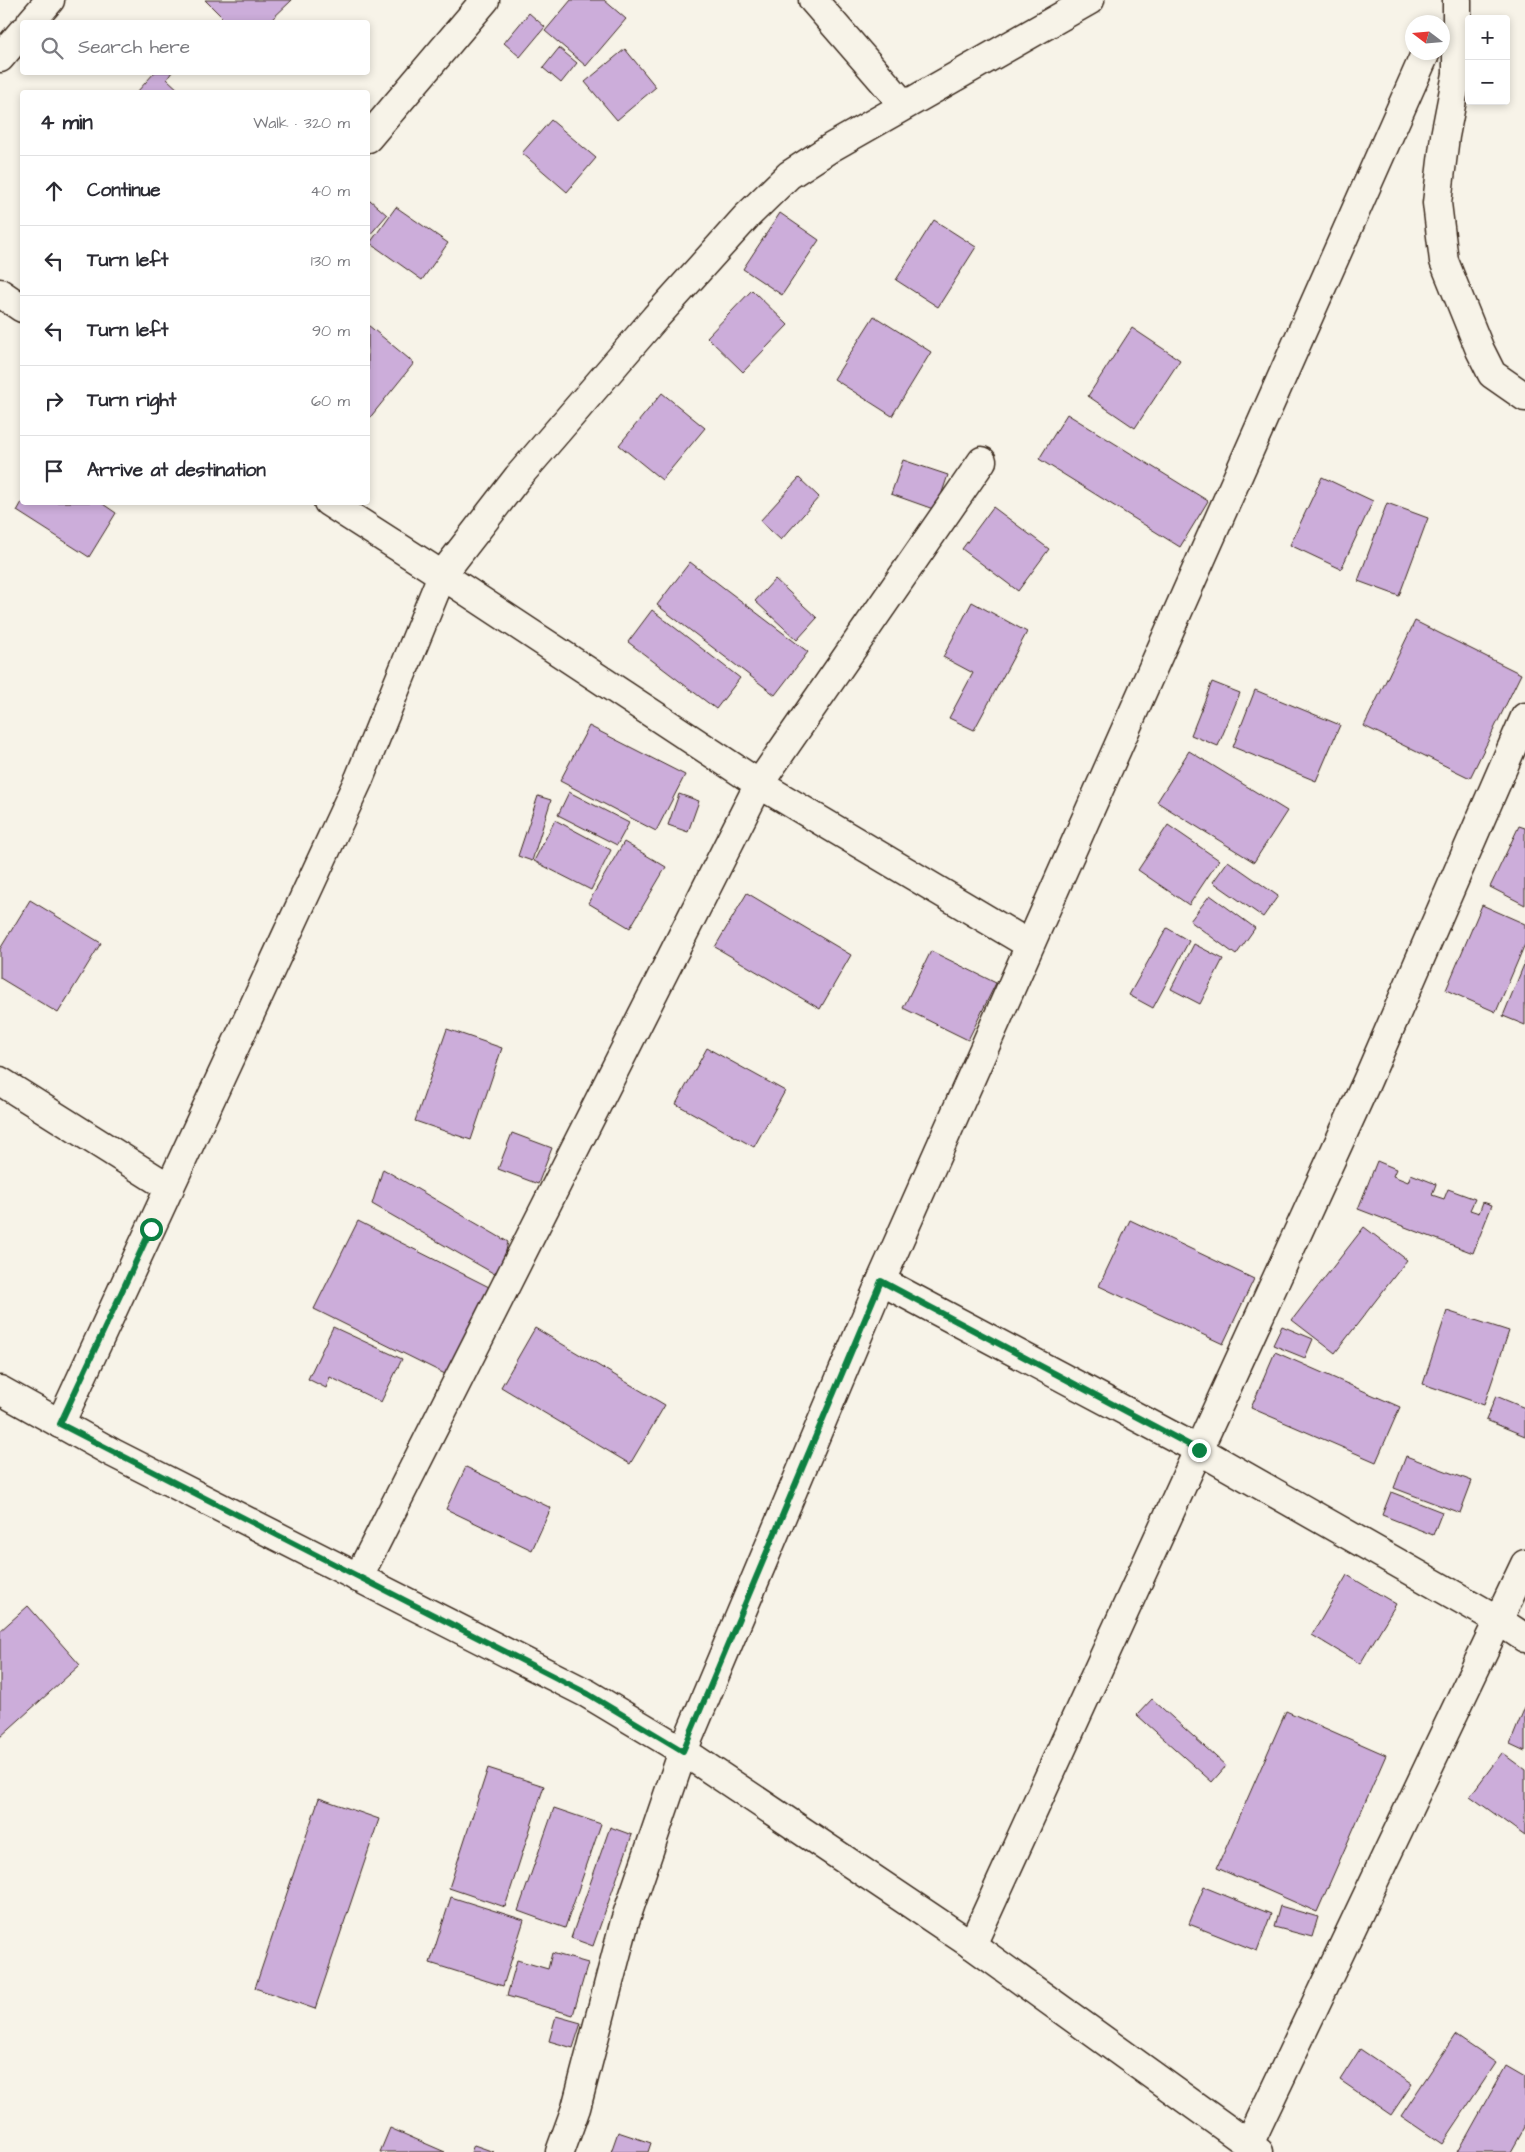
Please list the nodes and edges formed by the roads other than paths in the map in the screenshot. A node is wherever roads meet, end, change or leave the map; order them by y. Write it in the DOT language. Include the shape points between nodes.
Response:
graph roads {
  1 [pos="50,0"];
  2 [pos="485,0"];
  3 [pos="813,0"];
  4 [pos="1090,0"];
  5 [pos="1449,0"];
  6 [pos="1457,0"];
  7 [pos="1442,15"];
  8 [pos="33,20"];
  9 [pos="20,34"];
  10 [pos="0,58"];
  11 [pos="1422,60"];
  12 [pos="904,106"];
  13 [pos="370,136"];
  14 [pos="0,293"];
  15 [pos="20,307"];
  16 [pos="1525,397"];
  17 [pos="982,461"];
  18 [pos="333,505"];
  19 [pos="442,575"];
  20 [pos="1525,718"];
  21 [pos="759,784"];
  22 [pos="1030,945"];
  23 [pos="0,1081"];
  24 [pos="170,1188"];
  25 [pos="881,1281"];
  26 [pos="0,1390"];
  27 [pos="60,1424"];
  28 [pos="1199,1450"];
  29 [pos="1525,1564"];
  30 [pos="358,1578"];
  31 [pos="1498,1620"];
  32 [pos="1525,1638"];
  33 [pos="683,1751"];
  34 [pos="972,1945"];
  35 [pos="1254,2148"];
  36 [pos="560,2152"];
  1 -- 8 [label="street"];
  2 -- 13 [label="street"];
  3 -- 12 [label="street"];
  4 -- 12 [label="street"];
  5 -- 7 [label="street"];
  6 -- 16 [label="street" via="1457,74 1437,203 1444,261 1492,374"];
  9 -- 10 [label="street"];
  11 -- 22 [label="street"];
  12 -- 19 [label="street" via="790,175 747,216 518,477"];
  14 -- 15 [label="street"];
  17 -- 21 [label="street"];
  18 -- 19 [label="street"];
  19 -- 21 [label="street"];
  19 -- 24 [label="street" via="359,779"];
  20 -- 28 [label="street" via="1367,1081"];
  21 -- 22 [label="street"];
  21 -- 30 [label="street"];
  22 -- 25 [label="street"];
  23 -- 24 [label="street"];
  24 -- 27 [label="street"];
  25 -- 28 [label="street"];
  25 -- 33 [label="street"];
  26 -- 27 [label="street"];
  27 -- 30 [label="street"];
  28 -- 31 [label="street"];
  28 -- 34 [label="street"];
  29 -- 31 [label="street"];
  30 -- 33 [label="street" via="588,1694"];
  31 -- 32 [label="street"];
  31 -- 35 [label="street"];
  33 -- 34 [label="street"];
  33 -- 36 [label="street" via="625,1921 576,2108"];
  34 -- 35 [label="street"];
}
